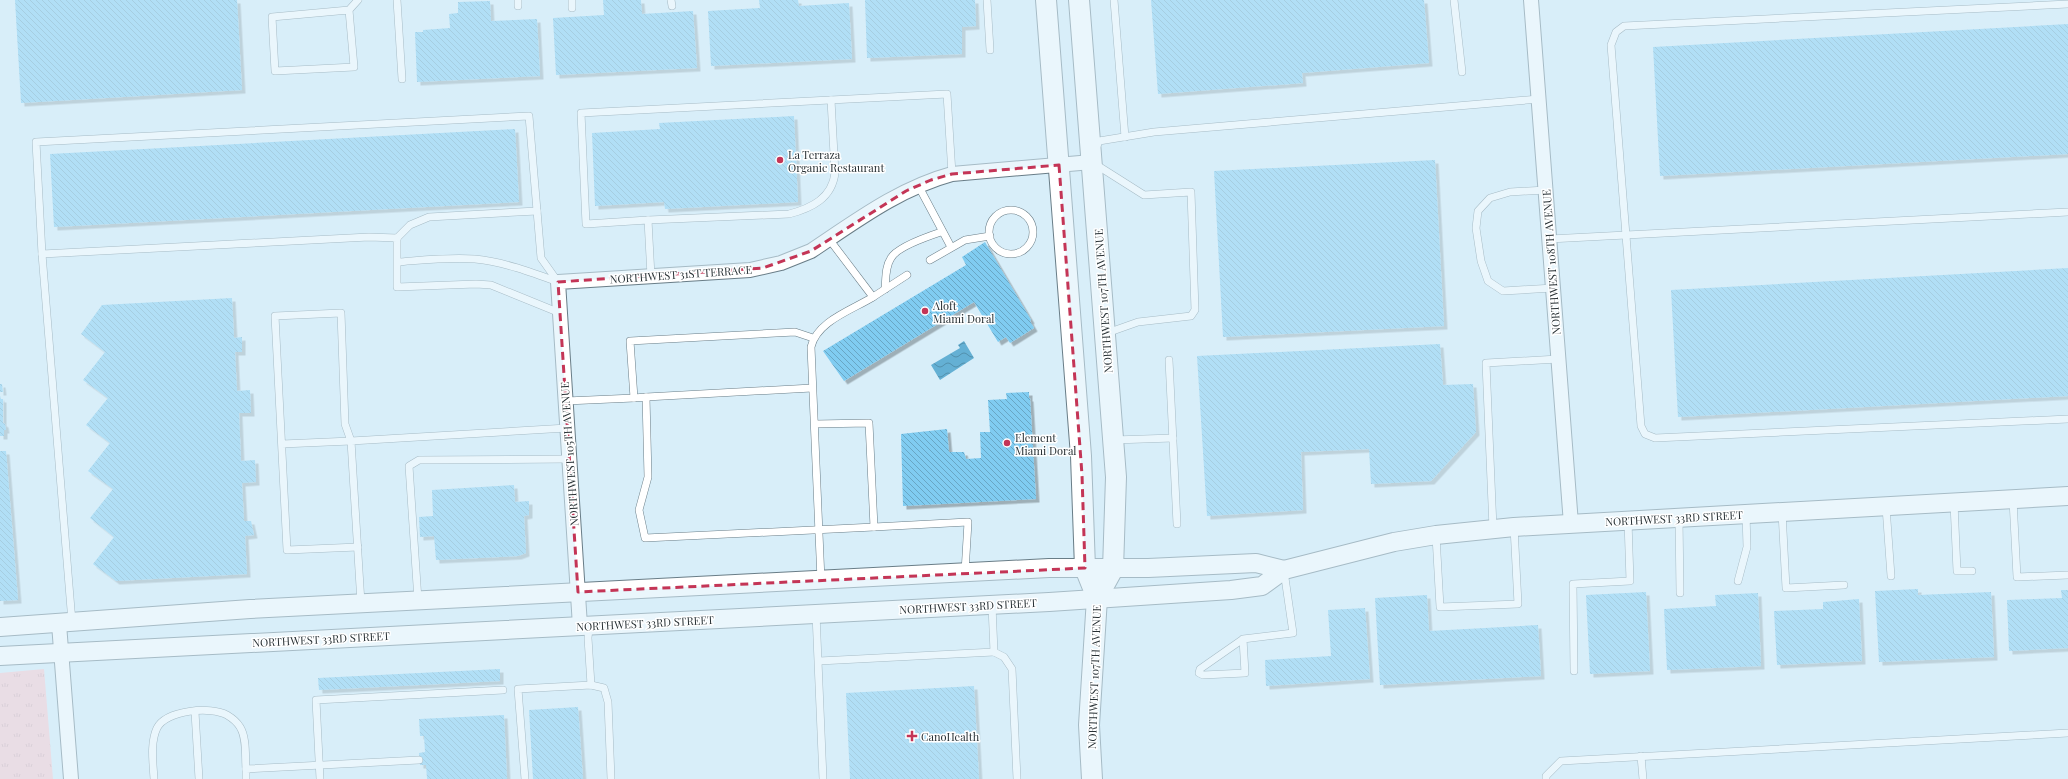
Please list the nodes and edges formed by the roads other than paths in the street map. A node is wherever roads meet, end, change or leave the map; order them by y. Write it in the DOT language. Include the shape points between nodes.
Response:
graph roads {
  1 [pos="358,0"];
  2 [pos="397,0"];
  3 [pos="572,0"];
  4 [pos="987,0"];
  5 [pos="1046,0"];
  6 [pos="1079,0"];
  7 [pos="1114,0"];
  8 [pos="1454,0"];
  9 [pos="1531,0"];
  10 [pos="2068,4"];
  11 [pos="572,8"];
  12 [pos="349,10"];
  13 [pos="990,50"];
  14 [pos="1462,72"];
  15 [pos="402,80"];
  16 [pos="831,100"];
  17 [pos="1539,100"];
  18 [pos="1125,137"];
  19 [pos="1092,162"];
  20 [pos="1058,165"];
  21 [pos="952,174"];
  22 [pos="918,185"];
  23 [pos="1546,190"];
  24 [pos="537,211"];
  25 [pos="2068,212"];
  26 [pos="648,220"];
  27 [pos="941,232"];
  28 [pos="1626,234"];
  29 [pos="990,236"];
  30 [pos="397,238"];
  31 [pos="829,239"];
  32 [pos="1549,239"];
  33 [pos="951,247"];
  34 [pos="42,254"];
  35 [pos="930,260"];
  36 [pos="398,262"];
  37 [pos="907,275"];
  38 [pos="651,276"];
  39 [pos="558,282"];
  40 [pos="1553,288"];
  41 [pos="885,289"];
  42 [pos="873,297"];
  43 [pos="560,313"];
  44 [pos="1106,334"];
  45 [pos="813,338"];
  46 [pos="1558,359"];
  47 [pos="1169,360"];
  48 [pos="812,388"];
  49 [pos="646,397"];
  50 [pos="634,398"];
  51 [pos="566,402"];
  52 [pos="2068,419"];
  53 [pos="815,424"];
  54 [pos="568,428"];
  55 [pos="1173,438"];
  56 [pos="1114,440"];
  57 [pos="351,441"];
  58 [pos="282,444"];
  59 [pos="569,459"];
  60 [pos="2068,496"];
  61 [pos="2013,499"];
  62 [pos="1954,503"];
  63 [pos="1886,507"];
  64 [pos="1782,512"];
  65 [pos="1746,514"];
  66 [pos="1679,518"];
  67 [pos="1628,521"];
  68 [pos="1178,524"];
  69 [pos="1571,524"];
  70 [pos="874,527"];
  71 [pos="1514,527"];
  72 [pos="819,529"];
  73 [pos="1493,529"];
  74 [pos="1436,535"];
  75 [pos="358,547"];
  76 [pos="1085,568"];
  77 [pos="1113,569"];
  78 [pos="1284,570"];
  79 [pos="1972,571"];
  80 [pos="965,572"];
  81 [pos="2068,575"];
  82 [pos="1891,576"];
  83 [pos="821,580"];
  84 [pos="1738,580"];
  85 [pos="1844,585"];
  86 [pos="578,592"];
  87 [pos="1680,593"];
  88 [pos="1097,598"];
  89 [pos="418,601"];
  90 [pos="361,604"];
  91 [pos="992,604"];
  92 [pos="816,614"];
  93 [pos="65,623"];
  94 [pos="585,626"];
  95 [pos="0,627"];
  96 [pos="1243,639"];
  97 [pos="994,652"];
  98 [pos="60,653"];
  99 [pos="0,656"];
  100 [pos="819,661"];
  101 [pos="1574,671"];
  102 [pos="591,684"];
  103 [pos="502,690"];
  104 [pos="195,712"];
  105 [pos="2068,733"];
  106 [pos="1641,756"];
  107 [pos="419,760"];
  108 [pos="320,765"];
  109 [pos="246,769"];
  110 [pos="71,779"];
  111 [pos="154,779"];
  112 [pos="199,779"];
  113 [pos="246,779"];
  114 [pos="320,779"];
  115 [pos="525,779"];
  116 [pos="611,779"];
  117 [pos="823,779"];
  118 [pos="1017,779"];
  119 [pos="1092,779"];
  120 [pos="1546,779"];
  121 [pos="1643,779"];
  1 -- 12 [label="lane"];
  2 -- 15 [label="lane"];
  3 -- 11 [label="lane"];
  4 -- 13 [label="lane"];
  5 -- 20 [label="main road, NORTHWEST 107TH AVENUE"];
  6 -- 19 [label="main road, NORTHWEST 107TH AVENUE"];
  7 -- 18 [label="lane"];
  8 -- 14 [label="lane"];
  9 -- 17 [label="street, NORTHWEST 108TH AVENUE"];
  10 -- 28 [label="lane" via="1624,26 1616,32 1611,45"];
  12 -- 12 [label="lane" via="272,17 275,71 354,68"];
  16 -- 21 [label="lane" via="947,94"];
  16 -- 26 [label="lane" via="834,183 829,193 816,204 789,214"];
  16 -- 26 [label="lane" via="581,113 586,224"];
  17 -- 18 [label="lane" via="1154,132"];
  17 -- 23 [label="street, NORTHWEST 108TH AVENUE"];
  18 -- 19 [label="lane" via="1098,142"];
  19 -- 20 [label="street, NORTHWEST 31ST TERRACE"];
  19 -- 44 [label="main road, NORTHWEST 107TH AVENUE"];
  19 -- 44 [label="lane" via="1144,195 1191,192 1195,310 1191,316 1138,322"];
  20 -- 21 [label="street, NORTHWEST 31ST TERRACE"];
  20 -- 76 [label="main road, NORTHWEST 107TH AVENUE" via="1082,469"];
  21 -- 22 [label="street, NORTHWEST 31ST TERRACE"];
  22 -- 27 [label="lane"];
  22 -- 31 [label="street, NORTHWEST 31ST TERRACE"];
  23 -- 32 [label="street, NORTHWEST 108TH AVENUE"];
  23 -- 40 [label="lane" via="1510,192 1490,198 1478,211 1476,228 1481,261 1488,281 1503,291"];
  24 -- 30 [label="lane" via="429,217 410,225"];
  24 -- 34 [label="lane" via="529,116 36,142"];
  24 -- 39 [label="lane" via="541,258"];
  25 -- 28 [label="lane"];
  26 -- 38 [label="lane"];
  27 -- 33 [label="lane"];
  27 -- 41 [label="lane" via="918,240 891,257 886,270"];
  28 -- 32 [label="lane"];
  28 -- 52 [label="lane" via="1641,426 1645,434 1655,438"];
  29 -- 29 [label="lane" via="997,249 1018,253 1030,244 1033,230 1027,217 1015,210 1008,210 996,217 990,229"];
  29 -- 33 [label="lane" via="965,240"];
  30 -- 34 [label="lane"];
  30 -- 36 [label="lane"];
  31 -- 38 [label="street, NORTHWEST 31ST TERRACE" via="796,258 763,268"];
  31 -- 42 [label="lane"];
  32 -- 40 [label="street, NORTHWEST 108TH AVENUE"];
  33 -- 35 [label="lane"];
  34 -- 93 [label="lane"];
  36 -- 39 [label="lane" via="452,258 476,260 522,269"];
  36 -- 43 [label="lane" via="397,287 490,285"];
  37 -- 41 [label="lane"];
  38 -- 39 [label="street, NORTHWEST 31ST TERRACE"];
  39 -- 43 [label="street, NORTHWEST 105TH AVENUE"];
  40 -- 46 [label="street, NORTHWEST 108TH AVENUE"];
  41 -- 42 [label="lane"];
  42 -- 45 [label="lane" via="824,326"];
  43 -- 51 [label="street, NORTHWEST 105TH AVENUE"];
  44 -- 56 [label="main road, NORTHWEST 107TH AVENUE"];
  45 -- 48 [label="lane"];
  45 -- 50 [label="lane" via="795,332 630,341"];
  46 -- 69 [label="street, NORTHWEST 108TH AVENUE"];
  46 -- 73 [label="lane" via="1486,363"];
  47 -- 55 [label="lane"];
  48 -- 49 [label="lane"];
  48 -- 53 [label="lane"];
  49 -- 50 [label="lane"];
  49 -- 72 [label="lane" via="648,477 639,510 645,538"];
  50 -- 51 [label="lane"];
  51 -- 54 [label="street, NORTHWEST 105TH AVENUE"];
  53 -- 70 [label="lane" via="869,423"];
  53 -- 72 [label="lane"];
  54 -- 57 [label="lane"];
  54 -- 59 [label="street, NORTHWEST 105TH AVENUE"];
  55 -- 56 [label="lane"];
  55 -- 68 [label="lane"];
  56 -- 77 [label="main road, NORTHWEST 107TH AVENUE" via="1116,488"];
  57 -- 58 [label="lane"];
  57 -- 58 [label="lane" via="345,424 341,313 275,316"];
  57 -- 75 [label="lane"];
  58 -- 75 [label="lane" via="287,550"];
  59 -- 86 [label="street, NORTHWEST 105TH AVENUE"];
  59 -- 89 [label="lane" via="419,460 409,466"];
  60 -- 61 [label="street, NORTHWEST 33RD STREET"];
  61 -- 62 [label="street, NORTHWEST 33RD STREET"];
  61 -- 81 [label="lane" via="2017,577"];
  62 -- 63 [label="street, NORTHWEST 33RD STREET"];
  62 -- 79 [label="lane" via="1957,571"];
  63 -- 64 [label="street, NORTHWEST 33RD STREET"];
  63 -- 82 [label="lane"];
  64 -- 65 [label="street, NORTHWEST 33RD STREET"];
  64 -- 85 [label="lane" via="1786,588"];
  65 -- 66 [label="street, NORTHWEST 33RD STREET"];
  65 -- 84 [label="lane" via="1747,547"];
  66 -- 67 [label="street, NORTHWEST 33RD STREET"];
  66 -- 87 [label="lane"];
  67 -- 69 [label="street, NORTHWEST 33RD STREET"];
  67 -- 101 [label="lane" via="1630,581 1573,584"];
  69 -- 71 [label="street, NORTHWEST 33RD STREET"];
  70 -- 72 [label="lane"];
  70 -- 80 [label="lane" via="968,522"];
  71 -- 73 [label="street, NORTHWEST 33RD STREET"];
  71 -- 74 [label="lane" via="1518,604 1440,607"];
  72 -- 83 [label="lane"];
  73 -- 74 [label="street, NORTHWEST 33RD STREET"];
  74 -- 78 [label="street, NORTHWEST 33RD STREET" via="1383,545"];
  75 -- 90 [label="lane"];
  76 -- 77 [label="street"];
  76 -- 80 [label="street"];
  76 -- 88 [label="main road, NORTHWEST 107TH AVENUE"];
  77 -- 78 [label="street" via="1256,562"];
  77 -- 88 [label="main road, NORTHWEST 107TH AVENUE"];
  78 -- 88 [label="street, NORTHWEST 33RD STREET" via="1262,586 1254,588"];
  78 -- 96 [label="lane" via="1293,633"];
  80 -- 83 [label="street"];
  83 -- 86 [label="street"];
  86 -- 89 [label="street"];
  86 -- 94 [label="street, NORTHWEST 105TH AVENUE"];
  88 -- 91 [label="street, NORTHWEST 33RD STREET"];
  88 -- 119 [label="main road, NORTHWEST 107TH AVENUE" via="1089,726"];
  89 -- 90 [label="street"];
  90 -- 93 [label="street" via="250,609"];
  91 -- 92 [label="street, NORTHWEST 33RD STREET"];
  91 -- 97 [label="lane"];
  92 -- 94 [label="street, NORTHWEST 33RD STREET"];
  92 -- 100 [label="lane"];
  93 -- 95 [label="street"];
  93 -- 98 [label="street"];
  94 -- 98 [label="street, NORTHWEST 33RD STREET"];
  94 -- 102 [label="lane"];
  96 -- 96 [label="lane" via="1200,669 1199,673 1245,673"];
  97 -- 100 [label="lane"];
  97 -- 118 [label="lane" via="1004,656 1012,669"];
  98 -- 99 [label="street, NORTHWEST 33RD STREET"];
  98 -- 110 [label="street"];
  100 -- 117 [label="lane"];
  102 -- 115 [label="lane" via="518,689"];
  102 -- 116 [label="lane" via="604,688 608,702"];
  103 -- 108 [label="lane" via="316,700"];
  104 -- 109 [label="lane" via="226,714 235,720 244,735"];
  104 -- 111 [label="lane" via="174,714 164,719 157,727 153,739"];
  104 -- 112 [label="lane"];
  105 -- 106 [label="lane"];
  106 -- 120 [label="lane" via="1561,761"];
  106 -- 121 [label="lane"];
  107 -- 108 [label="lane"];
  108 -- 109 [label="lane"];
  108 -- 114 [label="lane"];
  109 -- 113 [label="lane"];
}
